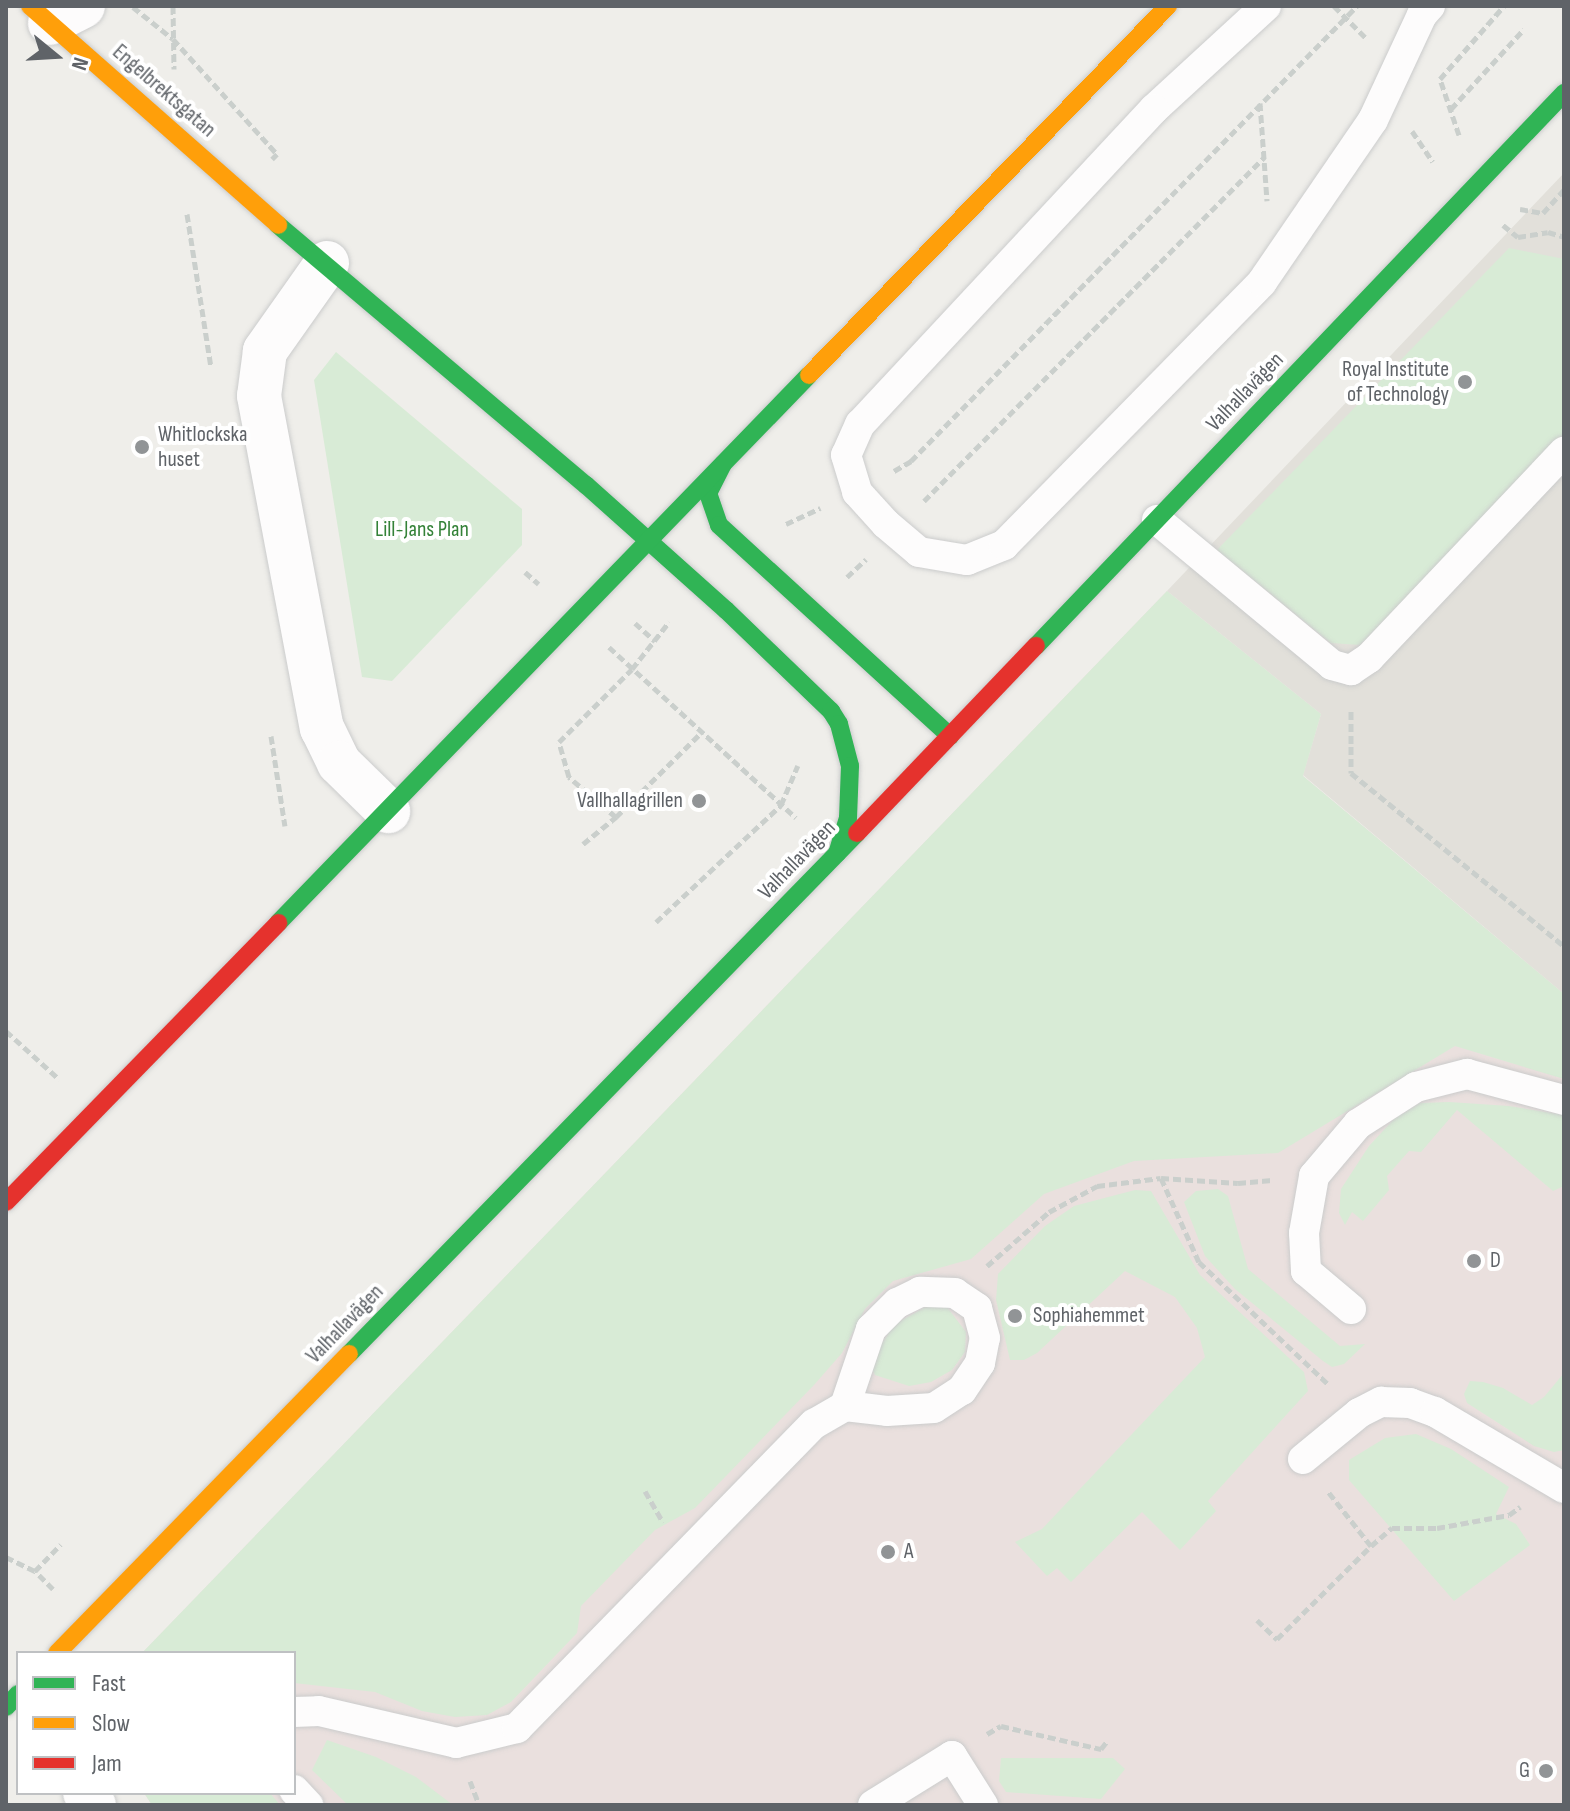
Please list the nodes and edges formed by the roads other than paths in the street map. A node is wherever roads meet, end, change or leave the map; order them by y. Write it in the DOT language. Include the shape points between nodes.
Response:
graph roads {
  1 [pos="1168,6"];
  2 [pos="1266,6"];
  3 [pos="1430,6"];
  4 [pos="54,12"];
  5 [pos="1559,109"];
  6 [pos="327,263"];
  7 [pos="1564,452"];
  8 [pos="723,464"];
  9 [pos="1157,520"];
  10 [pos="647,540"];
  11 [pos="950,736"];
  12 [pos="388,811"];
  13 [pos="836,855"];
  14 [pos="1564,1100"];
  15 [pos="6,1202"];
  16 [pos="1351,1309"];
  17 [pos="845,1406"];
  18 [pos="1303,1459"];
  19 [pos="1562,1483"];
  20 [pos="59,1651"];
  21 [pos="296,1712"];
  22 [pos="873,1805"];
  23 [pos="983,1805"];
  1 -- 8 [label="main road"];
  2 -- 3 [label="lane" via="1154,109 860,424 846,455 857,492 919,552 967,560 1004,545 1262,282 1373,120 1394,69"];
  4 -- 6 [label="main road, Engelbrektsgatan" via="229,180"];
  5 -- 9 [label="main road, Valhallavägen"];
  6 -- 10 [label="main road"];
  6 -- 12 [label="street" via="265,351 259,396 322,728 339,763"];
  7 -- 9 [label="lane" via="1369,658 1351,670 1332,665"];
  8 -- 10 [label="main road"];
  8 -- 11 [label="main road" via="708,493 719,525"];
  9 -- 11 [label="main road, Valhallavägen"];
  10 -- 12 [label="main road"];
  10 -- 13 [label="main road" via="839,724 851,791"];
  11 -- 13 [label="main road, Valhallavägen"];
  12 -- 15 [label="main road"];
  13 -- 20 [label="main road, Valhallavägen"];
  14 -- 16 [label="lane" via="1467,1074 1416,1087 1358,1124 1314,1176 1304,1233 1306,1271"];
  17 -- 17 [label="lane" via="887,1411 934,1408 962,1390 980,1363 985,1338 977,1308 955,1293 920,1292 897,1303 871,1329"];
  17 -- 21 [label="lane" via="814,1424 517,1728 456,1743 319,1711"];
  18 -- 19 [label="lane" via="1359,1413 1381,1402 1410,1403"];
  22 -- 23 [label="lane" via="952,1756"];
}
